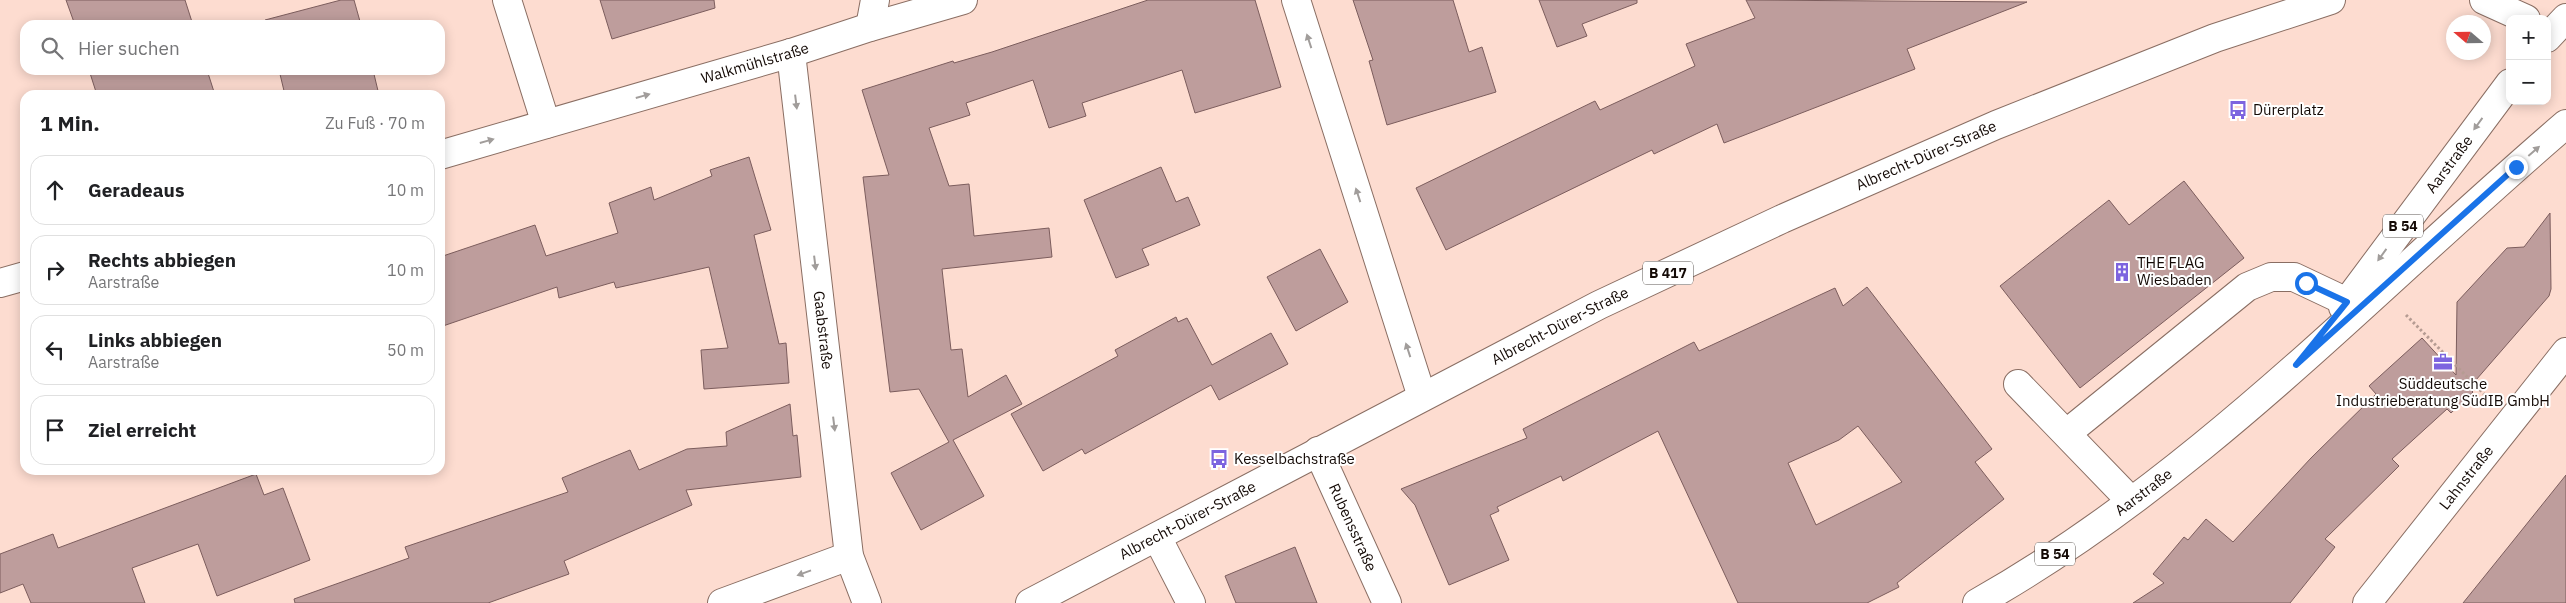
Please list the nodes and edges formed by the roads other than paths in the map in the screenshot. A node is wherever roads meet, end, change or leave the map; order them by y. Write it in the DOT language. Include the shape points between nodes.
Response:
graph roads {
  1 [pos="507,0"];
  2 [pos="875,0"];
  3 [pos="963,0"];
  4 [pos="1296,0"];
  5 [pos="2331,0"];
  6 [pos="2484,0"];
  7 [pos="2517,15"];
  8 [pos="870,27"];
  9 [pos="790,53"];
  10 [pos="2506,88"];
  11 [pos="546,124"];
  12 [pos="2566,124"];
  13 [pos="445,154"];
  14 [pos="20,277"];
  15 [pos="0,283"];
  16 [pos="2347,302"];
  17 [pos="2566,352"];
  18 [pos="2296,365"];
  19 [pos="2018,384"];
  20 [pos="1422,397"];
  21 [pos="2067,433"];
  22 [pos="1318,451"];
  23 [pos="2131,502"];
  24 [pos="1157,537"];
  25 [pos="850,556"];
  26 [pos="722,603"];
  27 [pos="867,603"];
  28 [pos="1030,603"];
  29 [pos="1191,603"];
  30 [pos="1387,603"];
  31 [pos="1977,603"];
  32 [pos="2367,603"];
  1 -- 11 [label="main road"];
  2 -- 8 [label="main road"];
  3 -- 8 [label="main road, Walkmühlstraße"];
  20 -- 4 [label="main road, one-way"];
  5 -- 20 [label="main road, Albrecht-Dürer-Straße / B 417" via="2215,38 1893,168 1599,305"];
  6 -- 7 [label="main road"];
  8 -- 9 [label="main road, Walkmühlstraße"];
  11 -- 9 [label="main road, Walkmühlstraße, one-way"];
  9 -- 25 [label="main road, Gaabstraße, one-way"];
  10 -- 16 [label="main road, Aarstraße / B 54, one-way"];
  13 -- 11 [label="main road, Walkmühlstraße, one-way"];
  18 -- 12 [label="main road, Aarstraße / B 54, one-way"];
  14 -- 15 [label="main road"];
  16 -- 18 [label="main road, Aarstraße / B 54"];
  16 -- 21 [label="main road" via="2294,277 2271,277 2247,287"];
  17 -- 32 [label="main road, Lahnstraße"];
  18 -- 23 [label="main road, Aarstraße / B 54" via="2216,436"];
  19 -- 21 [label="main road"];
  20 -- 22 [label="main road, Albrecht-Dürer-Straße / B 417"];
  21 -- 23 [label="main road"];
  22 -- 24 [label="main road, Albrecht-Dürer-Straße / B 417"];
  22 -- 30 [label="main road, Rubensstraße"];
  23 -- 31 [label="main road, Aarstraße / B 54"];
  24 -- 28 [label="main road, Albrecht-Dürer-Straße / B 417"];
  24 -- 29 [label="main road"];
  25 -- 26 [label="main road, one-way"];
  25 -- 27 [label="main road, Gaabstraße"];
}
